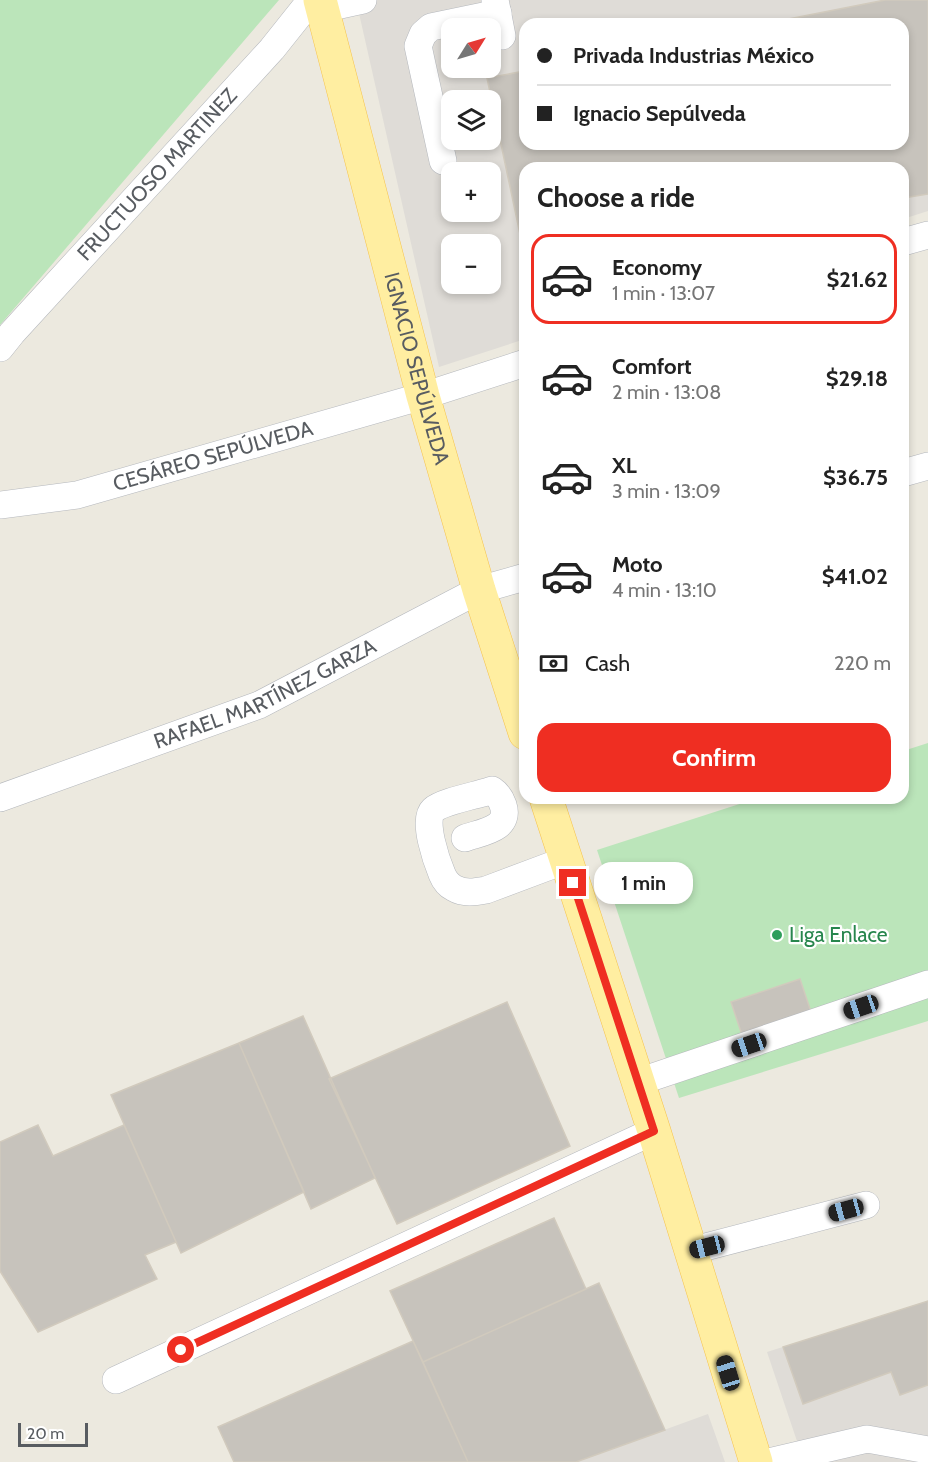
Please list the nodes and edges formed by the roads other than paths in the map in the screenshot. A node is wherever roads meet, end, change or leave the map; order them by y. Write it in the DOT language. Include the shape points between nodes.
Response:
graph roads {
  1 [pos="363,0"];
  2 [pos="318,3"];
  3 [pos="498,16"];
  4 [pos="443,161"];
  5 [pos="928,234"];
  6 [pos="909,240"];
  7 [pos="0,348"];
  8 [pos="519,365"];
  9 [pos="423,396"];
  10 [pos="928,466"];
  11 [pos="909,471"];
  12 [pos="0,505"];
  13 [pos="519,579"];
  14 [pos="479,590"];
  15 [pos="519,714"];
  16 [pos="0,798"];
  17 [pos="548,804"];
  18 [pos="465,838"];
  19 [pos="566,860"];
  20 [pos="928,984"];
  21 [pos="638,1082"];
  22 [pos="654,1131"];
  23 [pos="866,1205"];
  24 [pos="690,1251"];
  25 [pos="116,1380"];
  26 [pos="928,1450"];
  27 [pos="756,1462"];
  28 [pos="769,1462"];
  1 -- 2 [label="street"];
  2 -- 7 [label="street, FRUCTUOSO MARTINEZ"];
  2 -- 9 [label="main road, IGNACIO SEPÚLVEDA"];
  3 -- 4 [label="street" via="431,27 418,46"];
  5 -- 6 [label="street"];
  8 -- 9 [label="street, CESÁREO SEPÚLVEDA"];
  9 -- 12 [label="street, CESÁREO SEPÚLVEDA" via="77,495"];
  9 -- 14 [label="main road, IGNACIO SEPÚLVEDA"];
  10 -- 11 [label="street"];
  13 -- 14 [label="street, RAFAEL MARTÍNEZ GARZA"];
  14 -- 15 [label="main road, IGNACIO SEPÚLVEDA"];
  14 -- 16 [label="street, RAFAEL MARTÍNEZ GARZA" via="259,705"];
  17 -- 19 [label="main road"];
  18 -- 19 [label="street" via="503,822 502,802 492,790 441,806 429,814 429,834 442,875 454,889 473,893 486,890"];
  19 -- 21 [label="main road"];
  20 -- 21 [label="street"];
  21 -- 22 [label="main road"];
  22 -- 24 [label="main road"];
  22 -- 25 [label="street"];
  23 -- 24 [label="street"];
  24 -- 27 [label="main road"];
  26 -- 28 [label="street" via="867,1439"];
}
